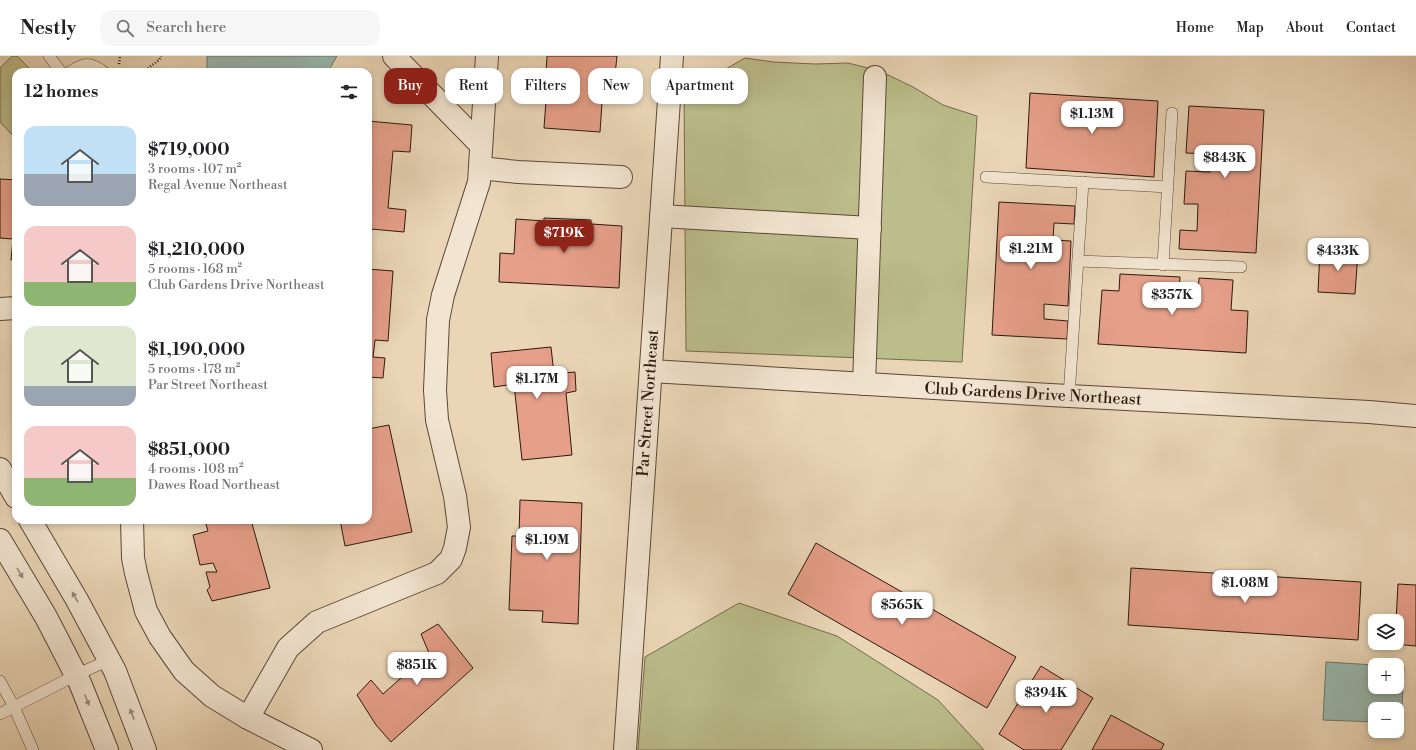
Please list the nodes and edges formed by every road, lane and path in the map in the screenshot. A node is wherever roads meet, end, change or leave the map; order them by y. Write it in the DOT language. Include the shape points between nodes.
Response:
graph roads {
  1 [pos="49,56"];
  2 [pos="161,56"];
  3 [pos="394,56"];
  4 [pos="487,56"];
  5 [pos="672,56"];
  6 [pos="58,68"];
  7 [pos="76,68"];
  8 [pos="99,68"];
  9 [pos="148,68"];
  10 [pos="875,77"];
  11 [pos="1172,113"];
  12 [pos="481,145"];
  13 [pos="480,168"];
  14 [pos="621,177"];
  15 [pos="986,177"];
  16 [pos="1083,182"];
  17 [pos="1168,187"];
  18 [pos="661,216"];
  19 [pos="870,228"];
  20 [pos="1078,261"];
  21 [pos="1163,265"];
  22 [pos="1241,267"];
  23 [pos="12,308"];
  24 [pos="0,309"];
  25 [pos="651,371"];
  26 [pos="864,384"];
  27 [pos="1069,396"];
  28 [pos="1416,416"];
  29 [pos="0,469"];
  30 [pos="12,490"];
  31 [pos="32,524"];
  32 [pos="132,524"];
  33 [pos="0,540"];
  34 [pos="109,660"];
  35 [pos="76,675"];
  36 [pos="0,682"];
  37 [pos="14,706"];
  38 [pos="0,714"];
  39 [pos="248,718"];
  40 [pos="33,750"];
  41 [pos="107,750"];
  42 [pos="145,750"];
  43 [pos="311,750"];
  44 [pos="625,750"];
  1 -- 6 [label="lane"];
  2 -- 9 [label="path"];
  3 -- 12 [label="street"];
  4 -- 12 [label="street"];
  5 -- 18 [label="street, Par Street Northeast"];
  7 -- 8 [label="lane" via="87,64"];
  10 -- 19 [label="street"];
  11 -- 17 [label="lane"];
  12 -- 13 [label="street"];
  13 -- 14 [label="street"];
  13 -- 39 [label="street" via="479,182 443,295 438,320 435,390 437,420 456,496 459,527 451,559 437,573 317,622 288,648"];
  15 -- 16 [label="lane"];
  16 -- 17 [label="lane"];
  16 -- 20 [label="lane"];
  17 -- 21 [label="lane"];
  18 -- 19 [label="street"];
  18 -- 25 [label="street, Par Street Northeast"];
  19 -- 26 [label="street"];
  20 -- 21 [label="lane"];
  20 -- 27 [label="lane"];
  21 -- 22 [label="lane"];
  23 -- 24 [label="street"];
  25 -- 26 [label="street, Club Gardens Drive Northeast"];
  25 -- 44 [label="street, Par Street Northeast"];
  26 -- 27 [label="street, Club Gardens Drive Northeast"];
  27 -- 28 [label="street, Club Gardens Drive Northeast"];
  29 -- 30 [label="street"];
  34 -- 31 [label="street, one-way"];
  32 -- 39 [label="street" via="132,551 136,573 146,611 160,637 184,671 212,696"];
  33 -- 35 [label="street, one-way" via="46,617"];
  34 -- 35 [label="lane"];
  42 -- 34 [label="street, one-way"];
  35 -- 37 [label="lane"];
  35 -- 41 [label="street, one-way"];
  36 -- 37 [label="lane"];
  37 -- 38 [label="lane"];
  37 -- 40 [label="lane"];
  39 -- 43 [label="street"];
}
